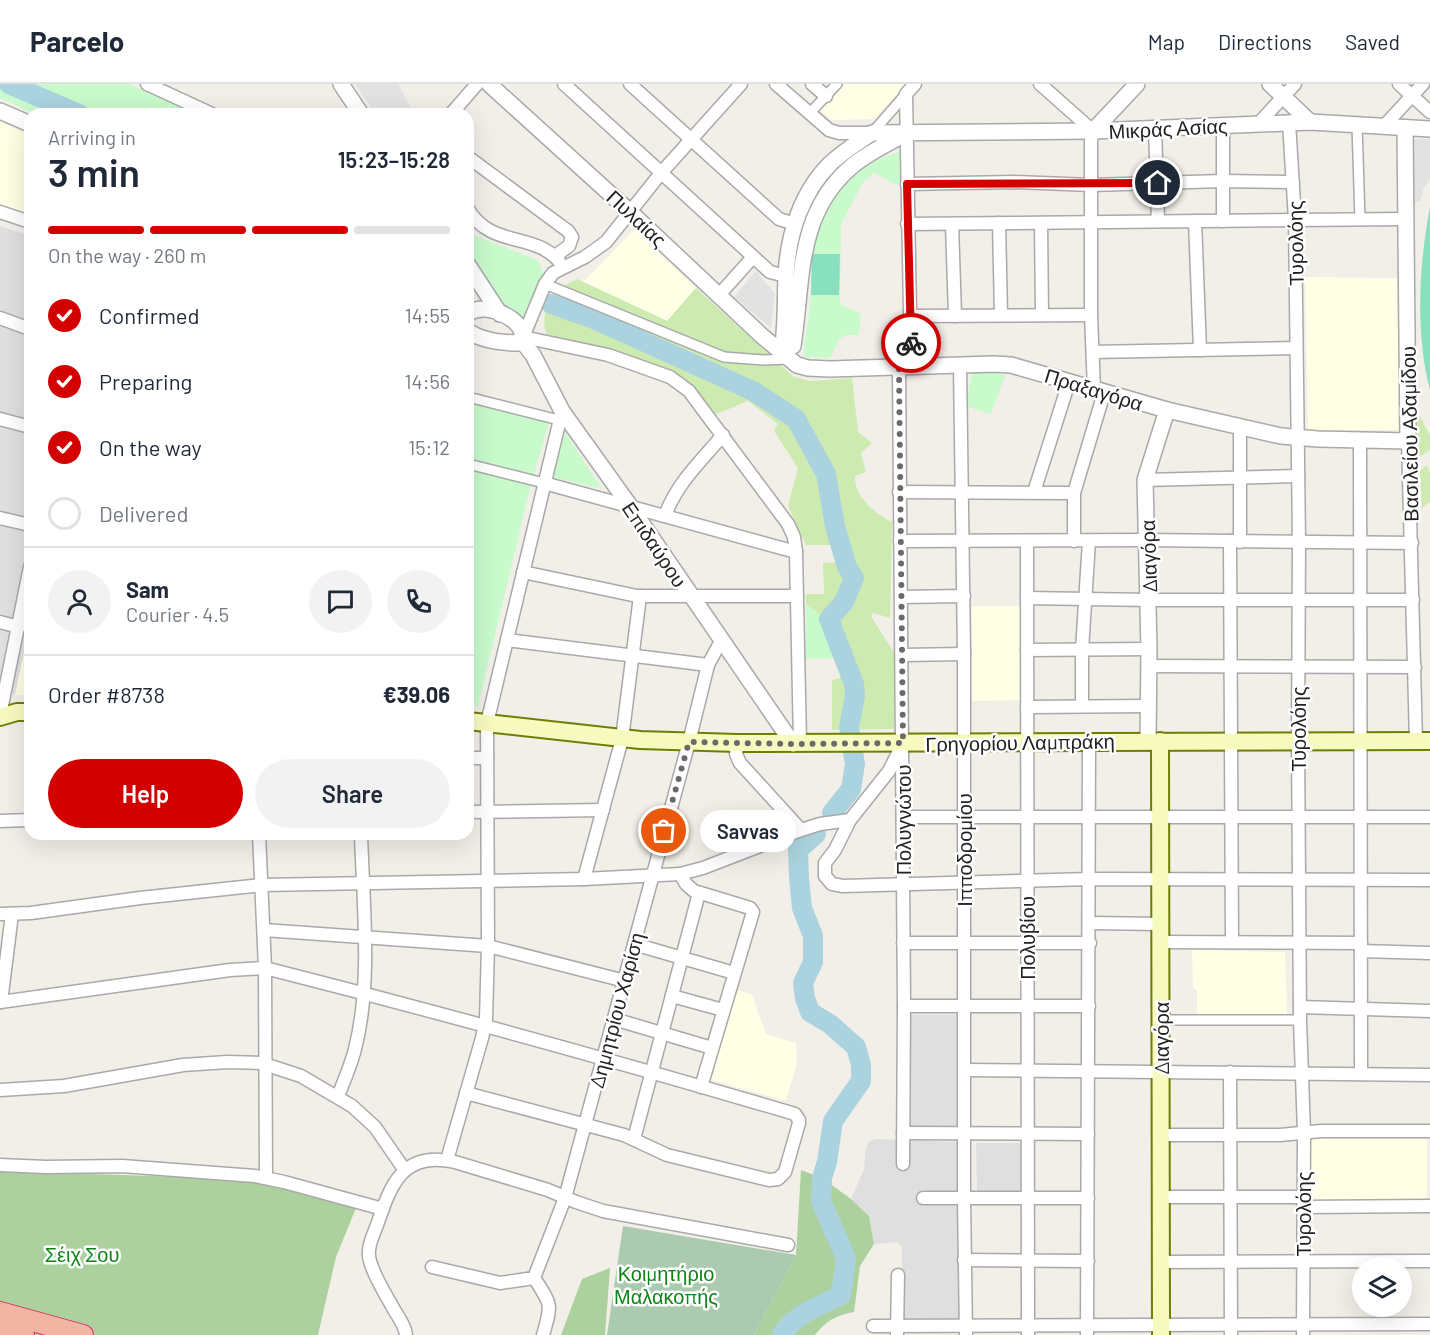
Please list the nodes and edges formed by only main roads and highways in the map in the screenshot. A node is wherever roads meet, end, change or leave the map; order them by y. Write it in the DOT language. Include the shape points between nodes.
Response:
graph roads {
  1 [pos="24,712"];
  2 [pos="0,716"];
  3 [pos="24,721"];
  4 [pos="474,722"];
  5 [pos="1154,741"];
  6 [pos="1423,741"];
  7 [pos="0,1312"];
  8 [pos="0,1329"];
  9 [pos="1161,1330"];
  10 [pos="24,1335"];
  11 [pos="83,1335"];
  1 -- 2 [label="main road"];
  2 -- 3 [label="main road"];
  4 -- 5 [label="main road, Γρηγορίου Λαμπράκη" via="622,739 737,744"];
  5 -- 6 [label="main road, Γρηγορίου Λαμπράκη"];
  5 -- 9 [label="main road, Διαγόρα" via="1161,879"];
  7 -- 11 [label="highway"];
  8 -- 10 [label="highway"];
}
